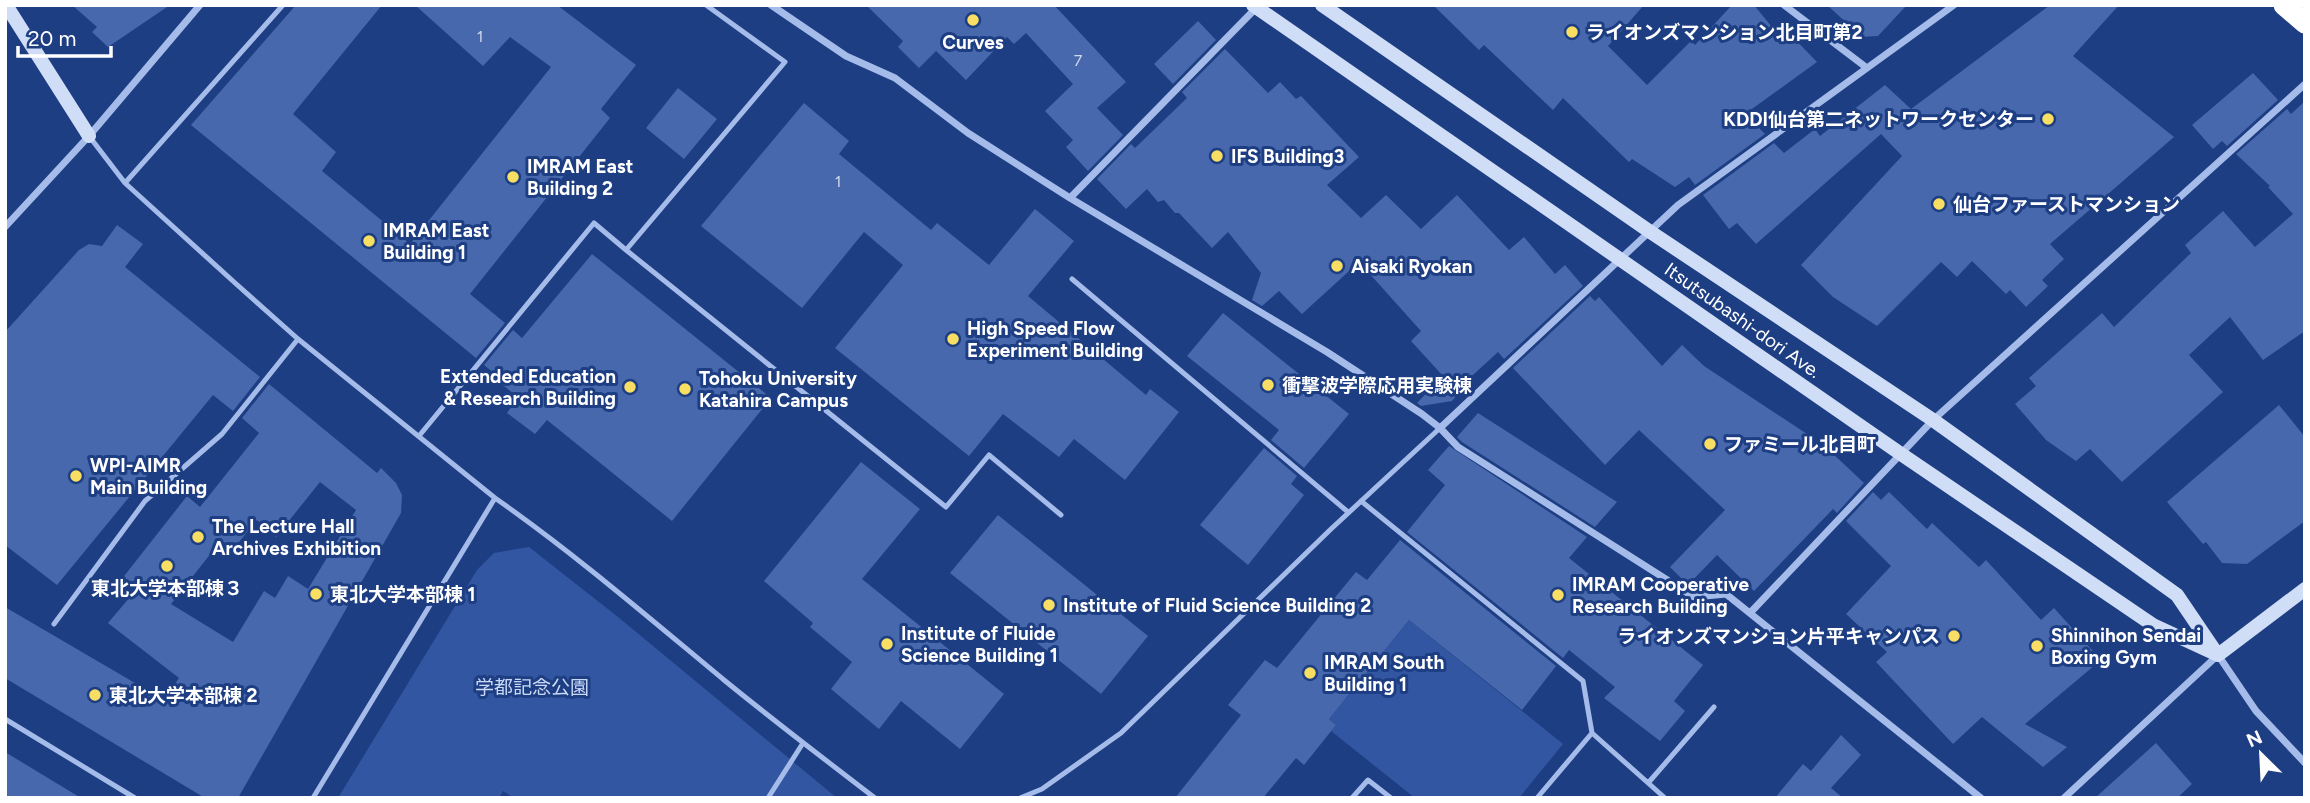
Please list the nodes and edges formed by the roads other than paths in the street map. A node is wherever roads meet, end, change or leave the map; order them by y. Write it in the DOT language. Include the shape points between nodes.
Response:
graph roads {
  1 [pos="6,5"];
  2 [pos="200,5"];
  3 [pos="283,5"];
  4 [pos="706,5"];
  5 [pos="771,5"];
  6 [pos="1322,5"];
  7 [pos="1784,5"];
  8 [pos="1954,5"];
  9 [pos="2284,5"];
  10 [pos="1256,6"];
  11 [pos="2305,23"];
  12 [pos="1867,68"];
  13 [pos="2305,84"];
  14 [pos="89,136"];
  15 [pos="125,183"];
  16 [pos="1070,198"];
  17 [pos="5,227"];
  18 [pos="1649,231"];
  19 [pos="626,250"];
  20 [pos="1621,258"];
  21 [pos="1072,279"];
  22 [pos="298,339"];
  23 [pos="1933,420"];
  24 [pos="1440,428"];
  25 [pos="419,436"];
  26 [pos="1901,454"];
  27 [pos="495,498"];
  28 [pos="1361,501"];
  29 [pos="1348,512"];
  30 [pos="1061,515"];
  31 [pos="2305,589"];
  32 [pos="1750,612"];
  33 [pos="54,624"];
  34 [pos="2218,655"];
  35 [pos="1714,707"];
  36 [pos="5,719"];
  37 [pos="1592,733"];
  38 [pos="803,743"];
  39 [pos="2305,763"];
  40 [pos="1649,782"];
  41 [pos="135,798"];
  42 [pos="313,798"];
  43 [pos="768,798"];
  44 [pos="875,798"];
  45 [pos="1020,798"];
  46 [pos="1352,798"];
  47 [pos="1391,798"];
  48 [pos="1537,798"];
  49 [pos="1665,798"];
  50 [pos="1981,798"];
  51 [pos="2064,798"];
  1 -- 14 [label="street"];
  2 -- 14 [label="street"];
  3 -- 15 [label="lane"];
  4 -- 19 [label="lane" via="785,62"];
  5 -- 16 [label="street" via="846,56 895,78 968,133"];
  6 -- 18 [label="street, Itsutsubashi-dori Ave."];
  7 -- 12 [label="street"];
  8 -- 12 [label="street"];
  9 -- 11 [label="highway"];
  10 -- 16 [label="street"];
  10 -- 20 [label="street, Itsutsubashi-dori Ave."];
  12 -- 18 [label="street"];
  13 -- 23 [label="street"];
  14 -- 15 [label="lane"];
  14 -- 17 [label="street"];
  15 -- 22 [label="lane"];
  16 -- 24 [label="street" via="1327,352"];
  18 -- 20 [label="street"];
  18 -- 23 [label="street, Itsutsubashi-dori Ave."];
  19 -- 25 [label="lane" via="594,223"];
  19 -- 30 [label="lane" via="946,507 989,455"];
  20 -- 24 [label="street"];
  20 -- 26 [label="street, Itsutsubashi-dori Ave."];
  21 -- 29 [label="lane"];
  22 -- 25 [label="lane"];
  22 -- 33 [label="lane" via="222,434 145,501"];
  23 -- 26 [label="street"];
  23 -- 34 [label="street, Itsutsubashi-dori Ave." via="2177,595"];
  24 -- 28 [label="lane"];
  24 -- 32 [label="street" via="1458,447 1694,597 1726,594"];
  25 -- 27 [label="lane"];
  26 -- 32 [label="street"];
  26 -- 34 [label="street, Itsutsubashi-dori Ave." via="2153,625"];
  27 -- 38 [label="lane" via="627,597"];
  27 -- 42 [label="lane"];
  28 -- 29 [label="lane"];
  28 -- 37 [label="lane" via="1583,681"];
  29 -- 45 [label="lane" via="1121,733 1042,789"];
  31 -- 34 [label="street"];
  32 -- 50 [label="street"];
  34 -- 39 [label="street" via="2256,711"];
  34 -- 51 [label="street"];
  35 -- 40 [label="lane"];
  36 -- 41 [label="lane"];
  37 -- 40 [label="lane"];
  37 -- 48 [label="lane"];
  38 -- 43 [label="lane"];
  38 -- 44 [label="lane"];
  40 -- 49 [label="lane"];
  46 -- 47 [label="lane" via="1368,780"];
}
